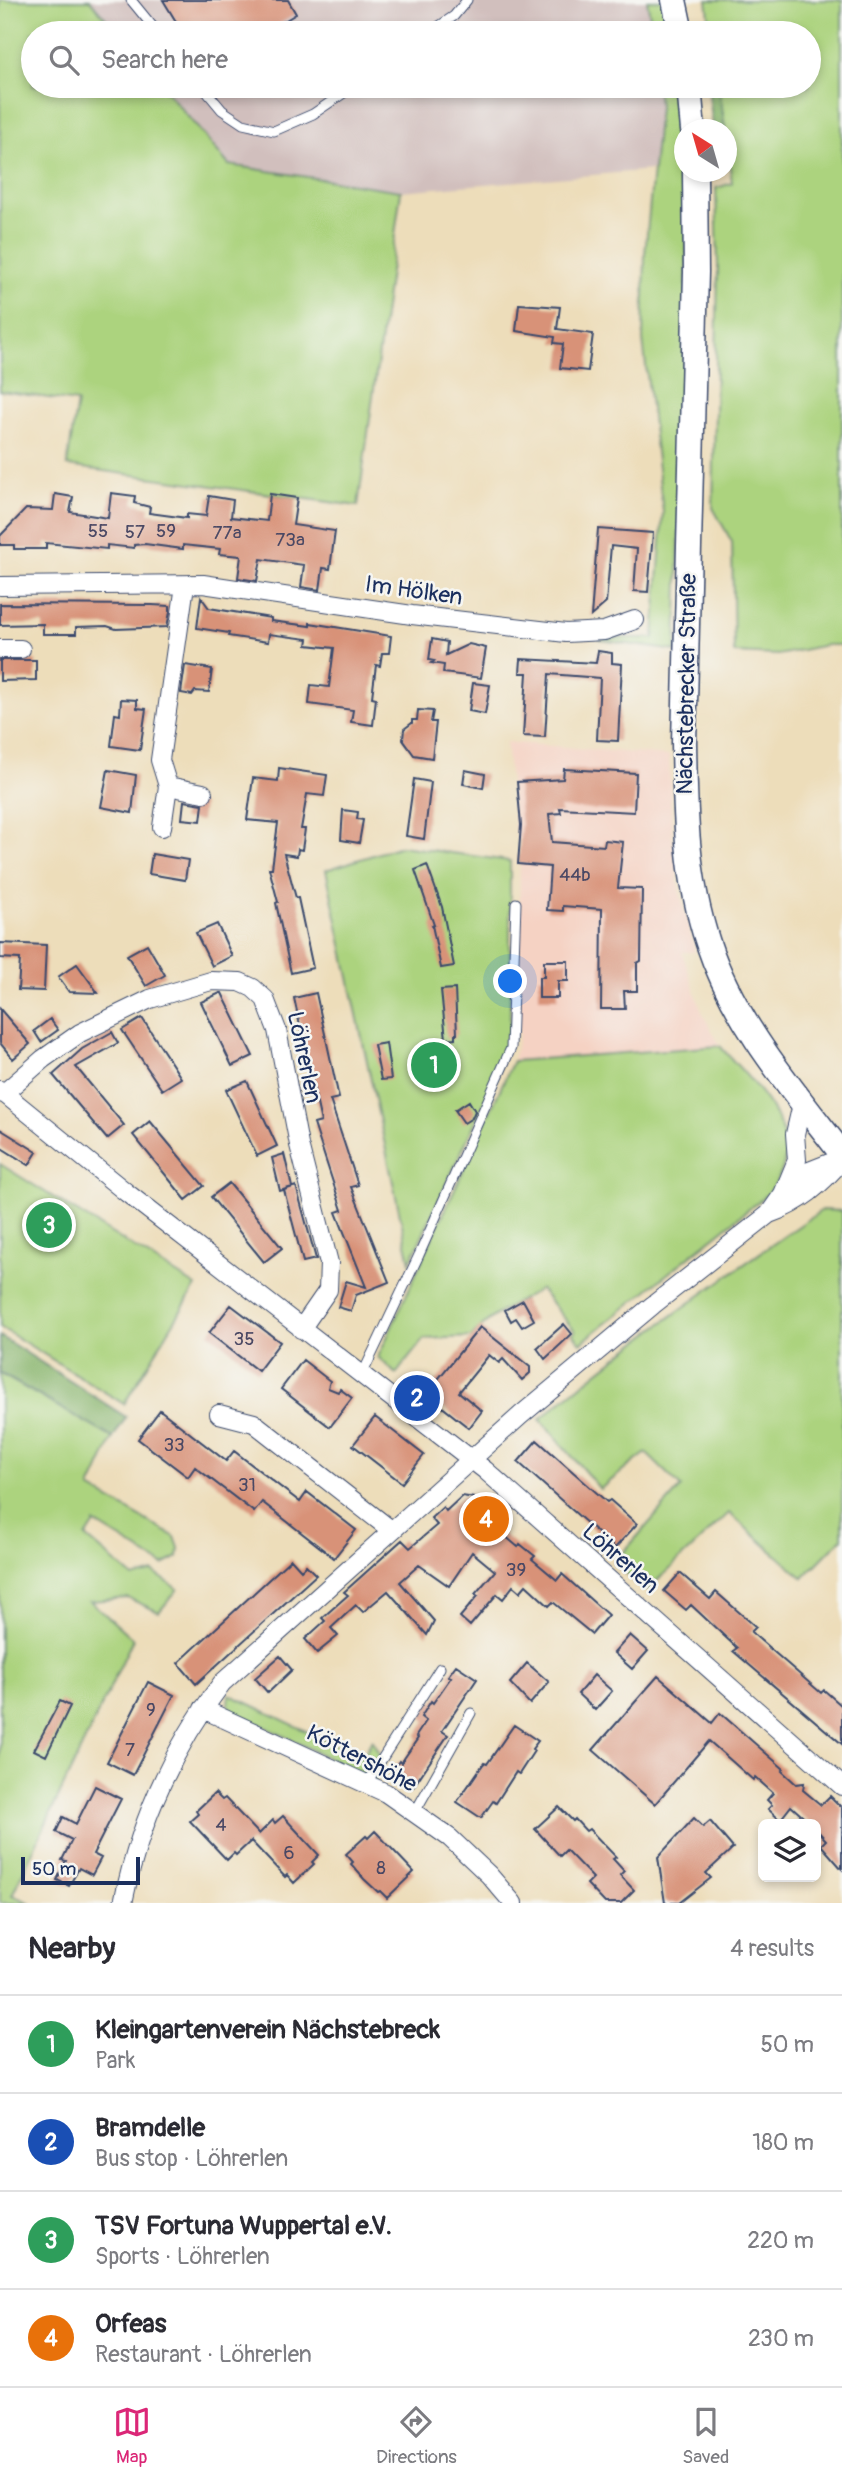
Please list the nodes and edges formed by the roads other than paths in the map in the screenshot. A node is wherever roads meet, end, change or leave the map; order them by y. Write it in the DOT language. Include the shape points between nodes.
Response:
graph roads {
  1 [pos="131,0"];
  2 [pos="467,0"];
  3 [pos="674,0"];
  4 [pos="148,21"];
  5 [pos="447,21"];
  6 [pos="678,21"];
  7 [pos="212,98"];
  8 [pos="336,98"];
  9 [pos="690,98"];
  10 [pos="692,119"];
  11 [pos="695,182"];
  12 [pos="185,584"];
  13 [pos="0,586"];
  14 [pos="635,620"];
  15 [pos="0,649"];
  16 [pos="21,649"];
  17 [pos="169,786"];
  18 [pos="203,793"];
  19 [pos="162,827"];
  20 [pos="516,903"];
  21 [pos="2,1092"];
  22 [pos="802,1104"];
  23 [pos="842,1157"];
  24 [pos="783,1194"];
  25 [pos="769,1214"];
  26 [pos="301,1329"];
  27 [pos="362,1375"];
  28 [pos="219,1414"];
  29 [pos="472,1460"];
  30 [pos="391,1530"];
  31 [pos="440,1668"];
  32 [pos="203,1709"];
  33 [pos="471,1713"];
  34 [pos="366,1784"];
  35 [pos="842,1786"];
  36 [pos="415,1812"];
  37 [pos="123,1903"];
  38 [pos="513,1903"];
  1 -- 4 [label="lane"];
  2 -- 5 [label="lane"];
  3 -- 6 [label="main road"];
  7 -- 8 [label="lane" via="243,124 274,131"];
  9 -- 10 [label="main road"];
  11 -- 22 [label="main road, Nächstebrecker Straße" via="685,671 685,809 691,873 702,923 724,984"];
  12 -- 13 [label="street, Im Hölken"];
  12 -- 14 [label="street, Im Hölken" via="566,634 604,631"];
  12 -- 17 [label="street" via="160,760"];
  15 -- 16 [label="street"];
  17 -- 18 [label="street"];
  17 -- 19 [label="street"];
  20 -- 27 [label="lane" via="511,1048"];
  21 -- 26 [label="street, Löhrerlen"];
  21 -- 26 [label="street, Löhrerlen" via="80,1033 150,999 211,981 240,982 253,988 265,999 278,1030 288,1095 329,1263 328,1290"];
  22 -- 23 [label="main road, Nächstebrecker Straße"];
  22 -- 24 [label="street" via="795,1134 797,1160"];
  23 -- 24 [label="street" via="809,1171"];
  23 -- 25 [label="street" via="820,1186"];
  24 -- 25 [label="street"];
  25 -- 29 [label="street" via="653,1305"];
  26 -- 27 [label="street, Löhrerlen"];
  27 -- 29 [label="street, Löhrerlen"];
  28 -- 30 [label="street" via="254,1423"];
  29 -- 30 [label="street"];
  29 -- 35 [label="street, Löhrerlen"];
  30 -- 32 [label="street" via="244,1661"];
  31 -- 34 [label="lane"];
  32 -- 34 [label="street, Köttershöhe"];
  32 -- 37 [label="street" via="173,1759 147,1819"];
  33 -- 36 [label="lane"];
  34 -- 36 [label="street, Köttershöhe"];
  36 -- 38 [label="street, Köttershöhe" via="450,1838"];
}
